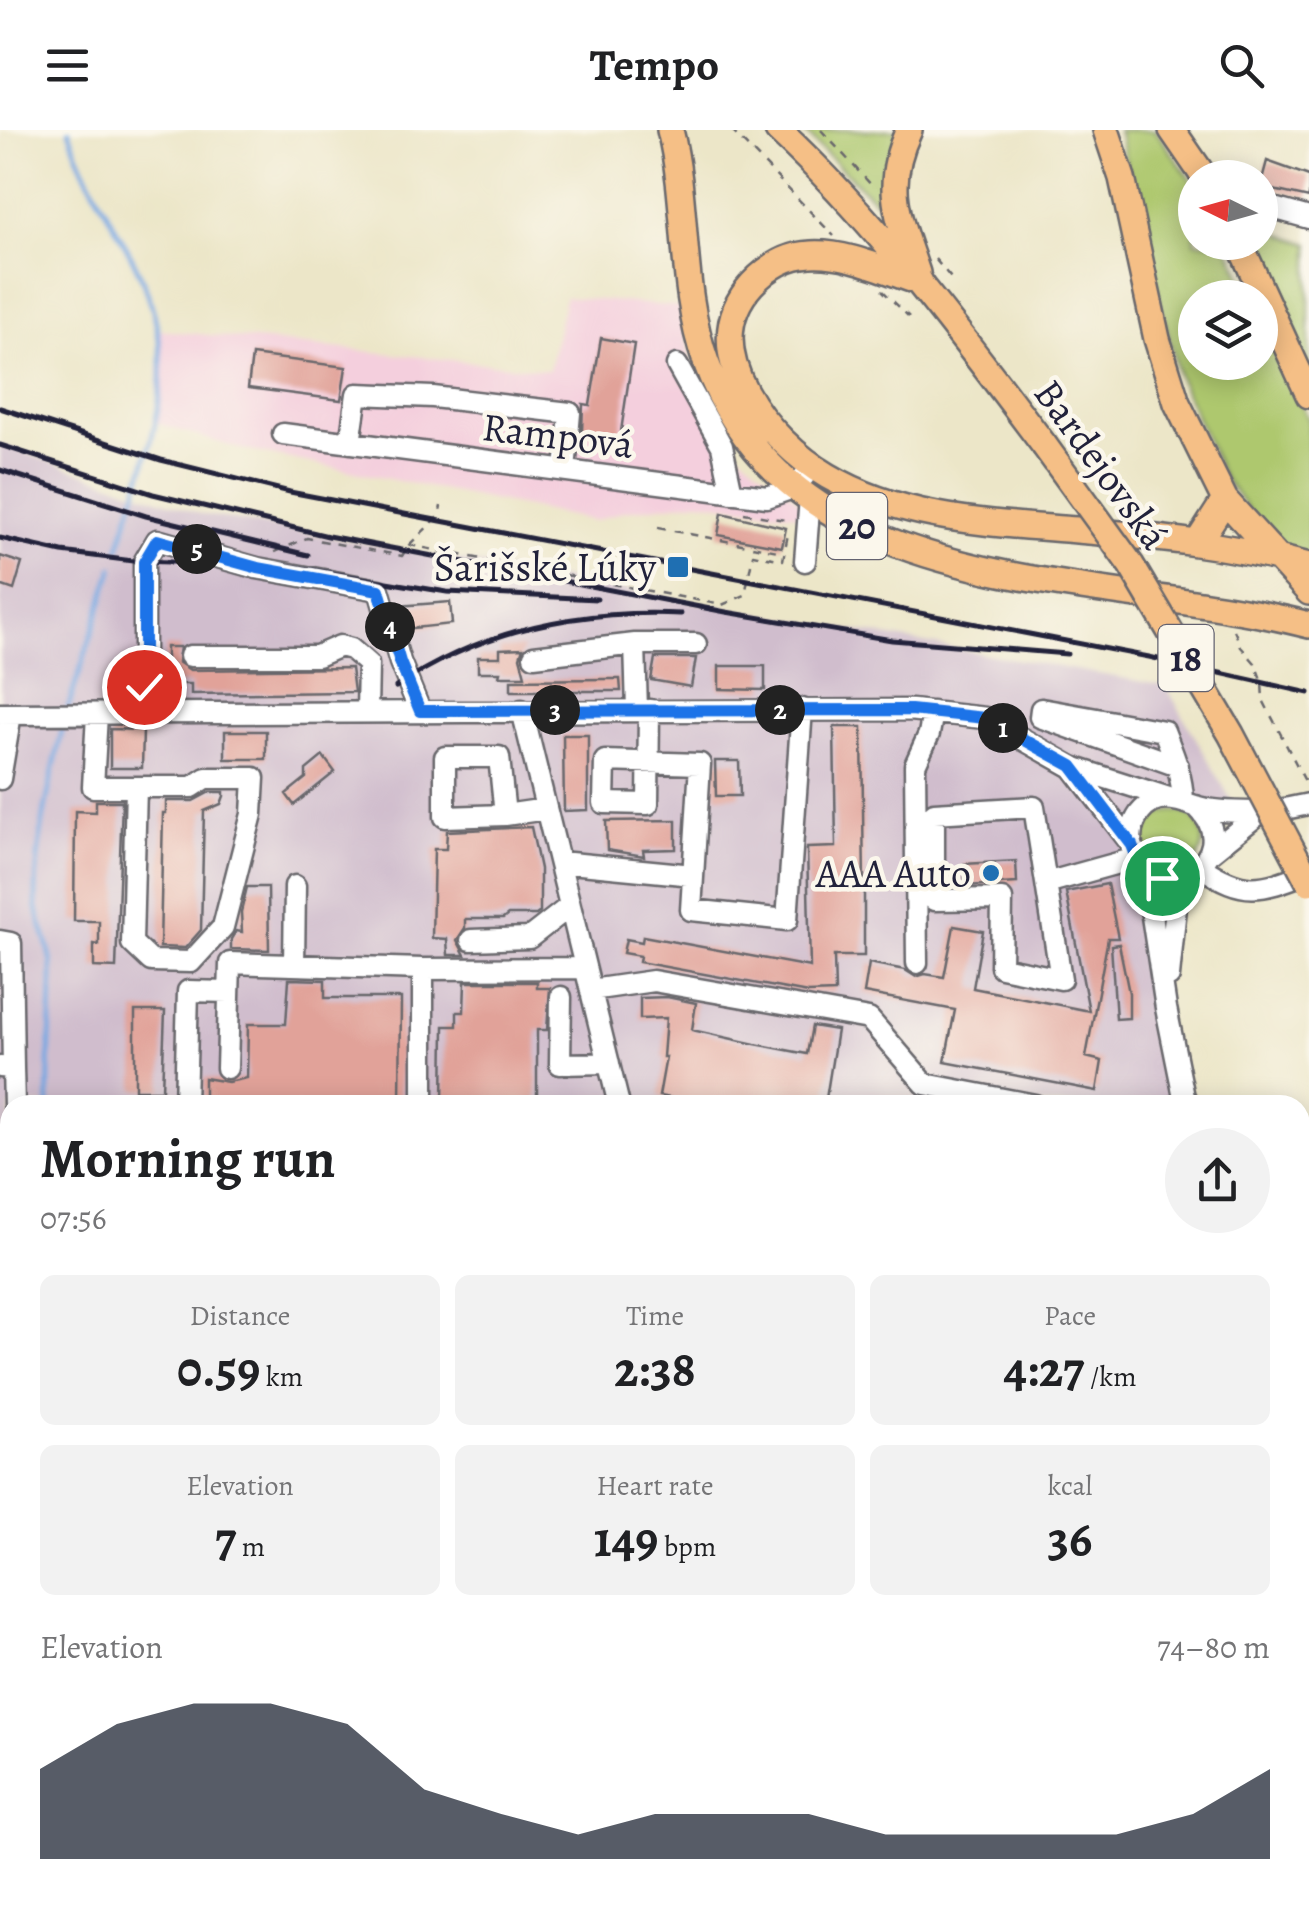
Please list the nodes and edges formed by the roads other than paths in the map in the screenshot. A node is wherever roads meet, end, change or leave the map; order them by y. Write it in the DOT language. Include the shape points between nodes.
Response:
graph roads {
  1 [pos="670,130"];
  2 [pos="778,130"];
  3 [pos="909,130"];
  4 [pos="1106,130"];
  5 [pos="1172,130"];
  6 [pos="1193,160"];
  7 [pos="1278,209"];
  8 [pos="1309,218"];
  9 [pos="1247,260"];
  10 [pos="920,282"];
  11 [pos="677,365"];
  12 [pos="1309,395"];
  13 [pos="283,434"];
  14 [pos="350,443"];
  15 [pos="812,466"];
  16 [pos="565,471"];
  17 [pos="803,492"];
  18 [pos="1225,500"];
  19 [pos="737,503"];
  20 [pos="1198,542"];
  21 [pos="1275,556"];
  22 [pos="805,561"];
  23 [pos="1309,566"];
  24 [pos="1309,592"];
  25 [pos="1309,624"];
  26 [pos="635,644"];
  27 [pos="696,644"];
  28 [pos="190,656"];
  29 [pos="534,656"];
  30 [pos="144,687"];
  31 [pos="522,710"];
  32 [pos="643,710"];
  33 [pos="802,710"];
  34 [pos="420,711"];
  35 [pos="367,712"];
  36 [pos="933,712"];
  37 [pos="6,714"];
  38 [pos="96,714"];
  39 [pos="1072,766"];
  40 [pos="1178,766"];
  41 [pos="0,780"];
  42 [pos="136,787"];
  43 [pos="1182,801"];
  44 [pos="1309,804"];
  45 [pos="546,808"];
  46 [pos="1260,813"];
  47 [pos="505,814"];
  48 [pos="1138,857"];
  49 [pos="1205,861"];
  50 [pos="560,862"];
  51 [pos="1309,872"];
  52 [pos="694,875"];
  53 [pos="1180,878"];
  54 [pos="1309,882"];
  55 [pos="1046,883"];
  56 [pos="295,886"];
  57 [pos="570,906"];
  58 [pos="472,940"];
  59 [pos="0,941"];
  60 [pos="917,963"];
  61 [pos="294,965"];
  62 [pos="585,968"];
  63 [pos="422,969"];
  64 [pos="591,990"];
  65 [pos="229,992"];
  66 [pos="561,997"];
  67 [pos="1166,1008"];
  68 [pos="609,1063"];
  69 [pos="6,1068"];
  70 [pos="227,1068"];
  71 [pos="12,1095"];
  72 [pos="185,1095"];
  73 [pos="423,1095"];
  74 [pos="617,1095"];
  75 [pos="983,1095"];
  76 [pos="1184,1095"];
  1 -- 17 [label="main road, 20" via="706,364 739,426"];
  2 -- 10 [label="main road, Bardejovská / 18"];
  3 -- 10 [label="main road" via="894,202"];
  4 -- 18 [label="main road" via="1176,403"];
  5 -- 6 [label="main road"];
  7 -- 8 [label="street"];
  9 -- 12 [label="main road"];
  10 -- 15 [label="main road, 20" via="851,258 814,254 778,262 746,292 730,338 738,376 770,428"];
  10 -- 54 [label="main road, Bardejovská / 18, bridge" via="1131,565"];
  11 -- 19 [label="street" via="722,446"];
  13 -- 14 [label="street, Rampová"];
  14 -- 16 [label="street, Rampová"];
  14 -- 16 [label="street" via="357,394 570,412"];
  15 -- 17 [label="street"];
  15 -- 20 [label="main road, 20" via="874,498 930,514"];
  16 -- 19 [label="street, Rampová"];
  17 -- 19 [label="street, Rampová"];
  17 -- 22 [label="street"];
  17 -- 25 [label="main road, 20" via="868,532 974,568"];
  18 -- 20 [label="main road"];
  18 -- 21 [label="main road"];
  20 -- 21 [label="main road, 20"];
  21 -- 23 [label="main road, 20"];
  21 -- 24 [label="main road"];
  26 -- 27 [label="street"];
  26 -- 29 [label="street"];
  26 -- 32 [label="street"];
  28 -- 35 [label="street" via="317,656 340,646 351,649 368,664"];
  30 -- 34 [label="street" via="144,562 157,540 258,568 379,590"];
  31 -- 32 [label="street"];
  31 -- 34 [label="street"];
  31 -- 45 [label="street"];
  32 -- 33 [label="street"];
  32 -- 52 [label="street" via="648,762 700,764"];
  33 -- 36 [label="street"];
  33 -- 52 [label="street" via="787,920 692,910"];
  34 -- 35 [label="street"];
  35 -- 38 [label="street"];
  36 -- 39 [label="street" via="985,718"];
  36 -- 60 [label="street" via="915,765"];
  37 -- 38 [label="street"];
  37 -- 41 [label="street"];
  38 -- 42 [label="street" via="93,787"];
  39 -- 43 [label="street"];
  39 -- 48 [label="street"];
  40 -- 40 [label="street" via="1164,731 1041,709 1040,717"];
  40 -- 43 [label="street"];
  42 -- 42 [label="street" via="132,943 151,961 191,962 223,927 252,814 254,778"];
  43 -- 46 [label="street"];
  43 -- 48 [label="street" via="1151,804 1138,816"];
  43 -- 49 [label="street" via="1210,828"];
  44 -- 46 [label="street"];
  45 -- 47 [label="street"];
  45 -- 50 [label="street"];
  46 -- 49 [label="street"];
  48 -- 53 [label="street" via="1162,878"];
  48 -- 55 [label="street"];
  48 -- 67 [label="street"];
  49 -- 51 [label="street" via="1225,883 1259,890"];
  49 -- 53 [label="street"];
  50 -- 52 [label="street"];
  50 -- 57 [label="street"];
  53 -- 67 [label="street"];
  55 -- 55 [label="street" via="1061,979 1001,968 1002,899 934,900 934,813 1034,808"];
  56 -- 61 [label="street"];
  57 -- 58 [label="street" via="530,938"];
  57 -- 62 [label="street"];
  59 -- 69 [label="street" via="12,943"];
  61 -- 63 [label="street"];
  61 -- 65 [label="street" via="230,963"];
  62 -- 63 [label="street"];
  62 -- 64 [label="street"];
  63 -- 73 [label="street"];
  64 -- 68 [label="street"];
  64 -- 75 [label="street" via="652,981 869,1018 925,1084"];
  65 -- 70 [label="street"];
  65 -- 72 [label="street" via="188,990"];
  66 -- 68 [label="street" via="560,1064"];
  67 -- 76 [label="street"];
  68 -- 74 [label="street"];
  69 -- 71 [label="street"];
}
